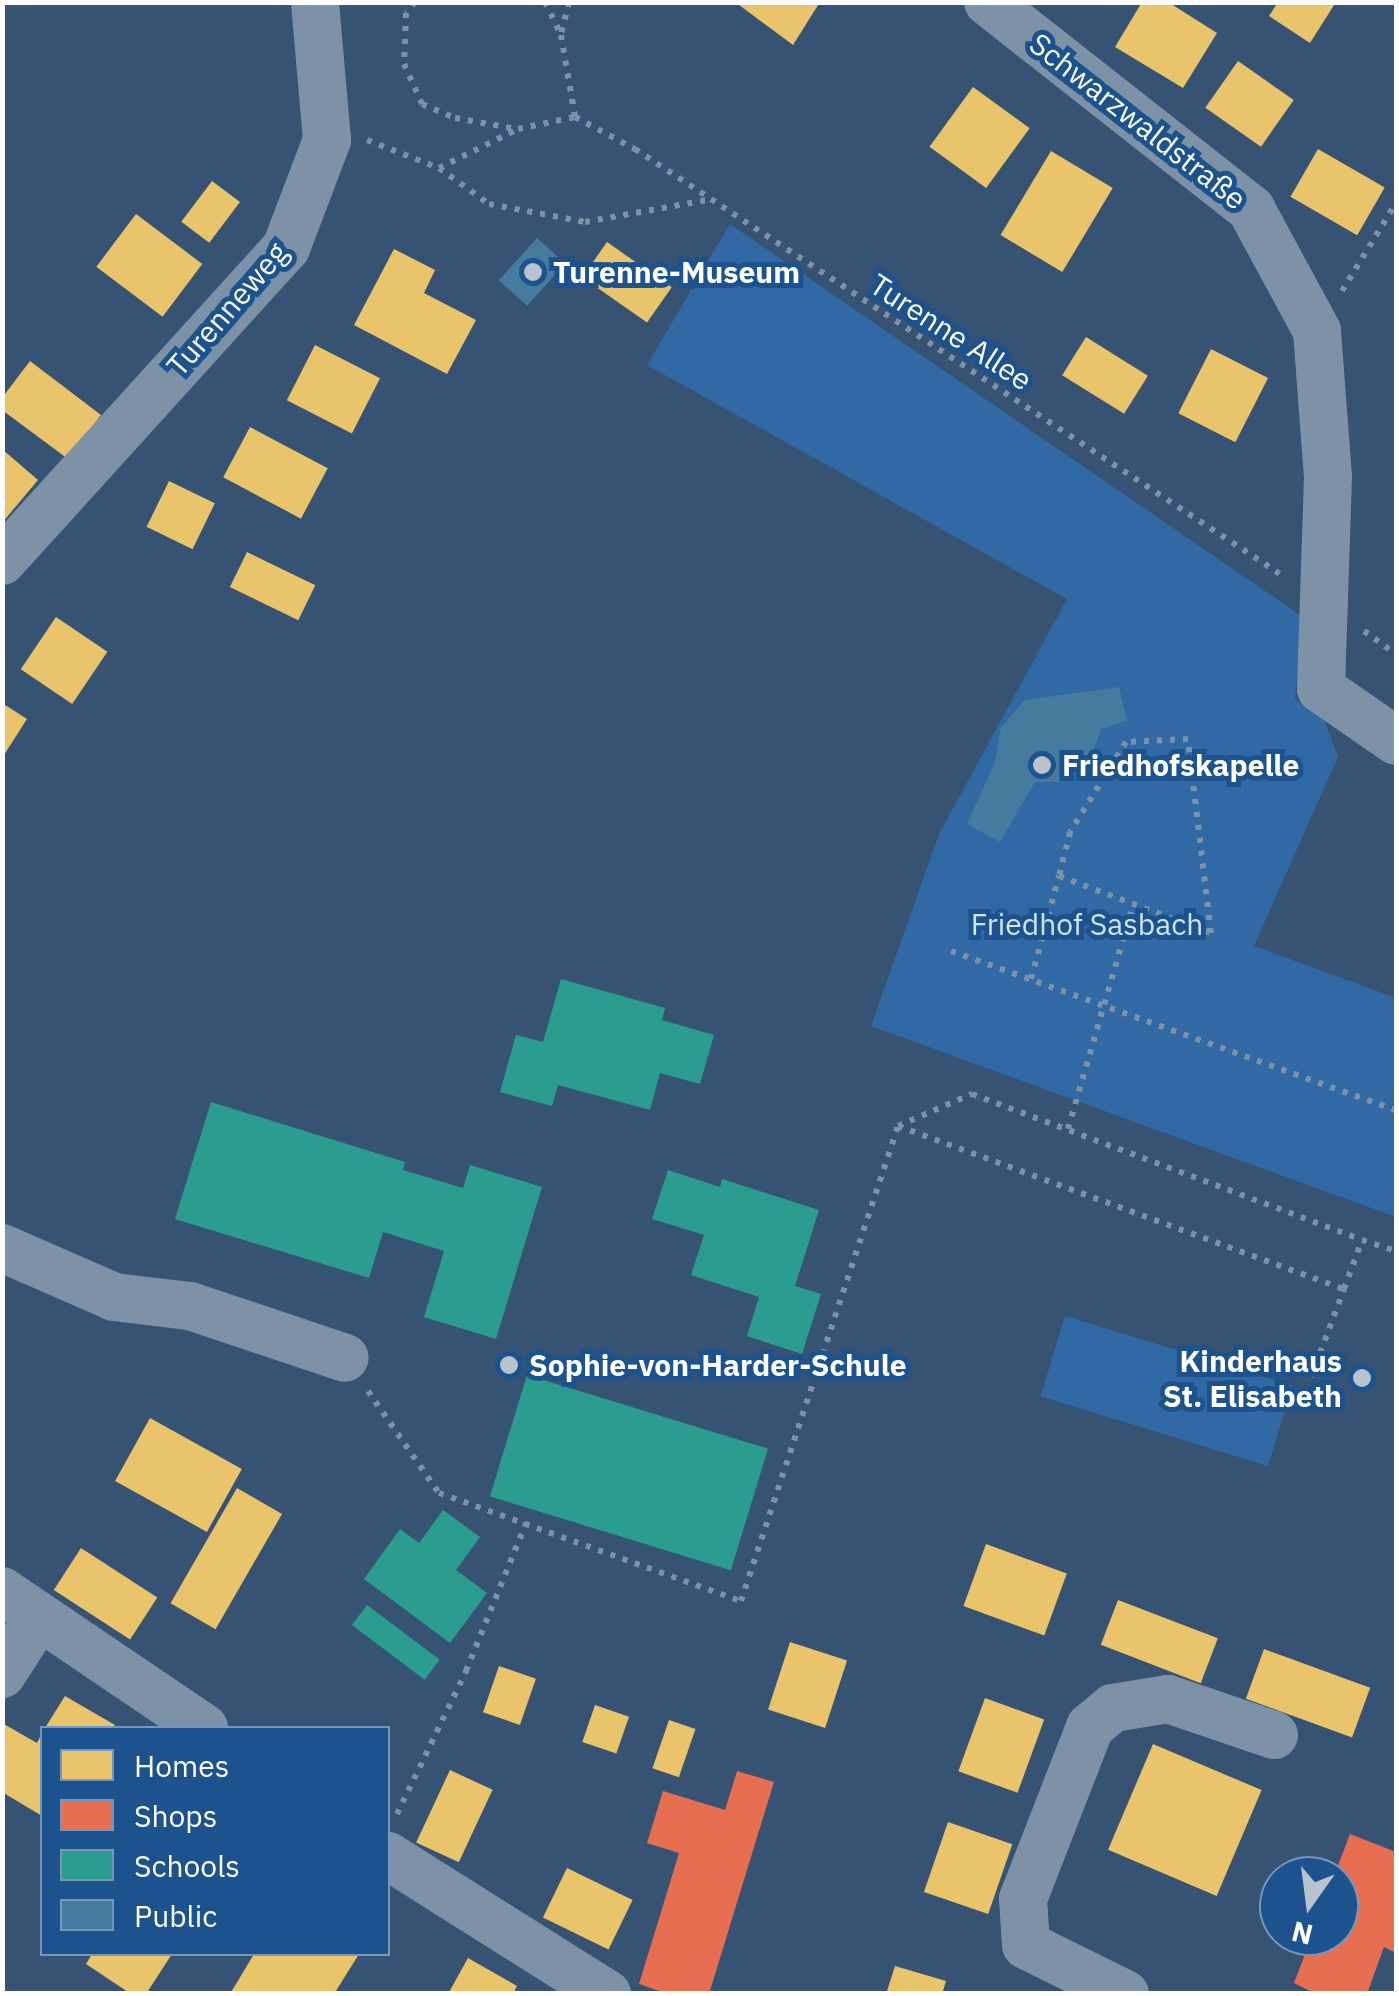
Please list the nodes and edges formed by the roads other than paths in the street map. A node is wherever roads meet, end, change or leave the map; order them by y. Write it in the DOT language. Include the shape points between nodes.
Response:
graph roads {
  1 [pos="315,2"];
  2 [pos="988,2"];
  3 [pos="2,561"];
  4 [pos="1396,741"];
  5 [pos="2,1248"];
  6 [pos="345,1358"];
  7 [pos="20,1604"];
  8 [pos="2,1674"];
  9 [pos="201,1726"];
  10 [pos="1274,1735"];
  11 [pos="392,1836"];
  12 [pos="607,1994"];
  13 [pos="1125,1994"];
  1 -- 3 [label="street, Turenneweg" via="327,140 286,248"];
  2 -- 4 [label="street, Schwarzwaldstraße" via="1251,209 1317,331 1328,477 1321,690"];
  5 -- 6 [label="street" via="114,1298 190,1306"];
  7 -- 8 [label="street"];
  7 -- 9 [label="street"];
  10 -- 13 [label="street" via="1168,1699 1113,1708 1090,1727 1023,1899 1026,1945"];
  11 -- 12 [label="street"];
}
